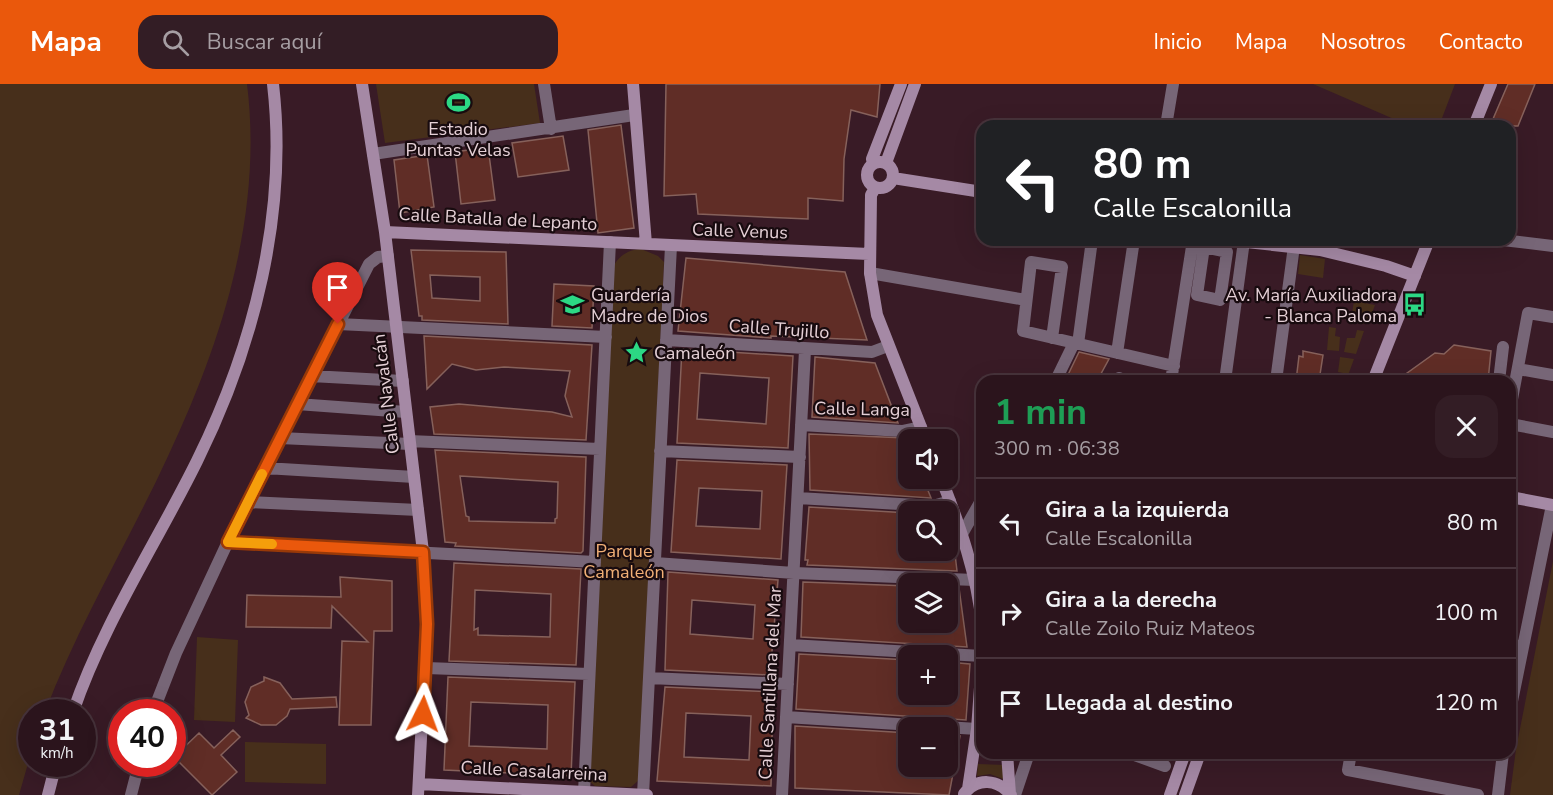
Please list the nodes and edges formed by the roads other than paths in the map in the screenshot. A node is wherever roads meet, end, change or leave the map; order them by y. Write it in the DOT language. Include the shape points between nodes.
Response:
graph roads {
  1 [pos="273,84"];
  2 [pos="362,84"];
  3 [pos="544,84"];
  4 [pos="633,84"];
  5 [pos="901,84"];
  6 [pos="915,84"];
  7 [pos="1173,84"];
  8 [pos="1491,84"];
  9 [pos="634,115"];
  10 [pos="1167,120"];
  11 [pos="1476,120"];
  12 [pos="551,129"];
  13 [pos="373,154"];
  14 [pos="879,164"];
  15 [pos="893,178"];
  16 [pos="875,188"];
  17 [pos="976,191"];
  18 [pos="385,232"];
  19 [pos="610,242"];
  20 [pos="1516,242"];
  21 [pos="646,244"];
  22 [pos="671,246"];
  23 [pos="1091,246"];
  24 [pos="1133,246"];
  25 [pos="1191,246"];
  26 [pos="1243,246"];
  27 [pos="1294,246"];
  28 [pos="1427,246"];
  29 [pos="1553,246"];
  30 [pos="869,254"];
  31 [pos="388,256"];
  32 [pos="870,273"];
  33 [pos="1415,276"];
  34 [pos="1026,300"];
  35 [pos="1553,317"];
  36 [pos="338,324"];
  37 [pos="396,327"];
  38 [pos="606,337"];
  39 [pos="1052,338"];
  40 [pos="666,340"];
  41 [pos="1076,343"];
  42 [pos="888,346"];
  43 [pos="1503,347"];
  44 [pos="806,350"];
  45 [pos="1117,352"];
  46 [pos="1174,366"];
  47 [pos="1518,369"];
  48 [pos="1059,375"];
  49 [pos="1172,375"];
  50 [pos="1226,375"];
  51 [pos="1276,375"];
  52 [pos="1375,375"];
  53 [pos="1500,375"];
  54 [pos="1553,375"];
  55 [pos="311,376"];
  56 [pos="1516,379"];
  57 [pos="402,381"];
  58 [pos="297,404"];
  59 [pos="406,412"];
  60 [pos="801,425"];
  61 [pos="1516,425"];
  62 [pos="921,427"];
  63 [pos="1553,432"];
  64 [pos="280,438"];
  65 [pos="410,442"];
  66 [pos="600,449"];
  67 [pos="660,452"];
  68 [pos="800,457"];
  69 [pos="265,468"];
  70 [pos="414,477"];
  71 [pos="945,489"];
  72 [pos="798,498"];
  73 [pos="1516,498"];
  74 [pos="950,501"];
  75 [pos="248,502"];
  76 [pos="898,504"];
  77 [pos="1552,505"];
  78 [pos="418,510"];
  79 [pos="976,510"];
  80 [pos="958,523"];
  81 [pos="962,534"];
  82 [pos="228,542"];
  83 [pos="423,552"];
  84 [pos="595,562"];
  85 [pos="655,563"];
  86 [pos="794,573"];
  87 [pos="975,580"];
  88 [pos="790,645"];
  89 [pos="1517,645"];
  90 [pos="976,658"];
  91 [pos="426,668"];
  92 [pos="589,674"];
  93 [pos="649,678"];
  94 [pos="788,684"];
  95 [pos="78,699"];
  96 [pos="158,699"];
  97 [pos="786,717"];
  98 [pos="976,729"];
  99 [pos="976,735"];
  100 [pos="1008,759"];
  101 [pos="1027,759"];
  102 [pos="1146,759"];
  103 [pos="1183,759"];
  104 [pos="1198,759"];
  105 [pos="1350,759"];
  106 [pos="1502,759"];
  107 [pos="1165,766"];
  108 [pos="53,777"];
  109 [pos="136,777"];
  110 [pos="419,789"];
  111 [pos="584,792"];
  112 [pos="966,792"];
  113 [pos="1012,794"];
  114 [pos="48,795"];
  115 [pos="131,795"];
  116 [pos="645,795"];
  117 [pos="782,795"];
  118 [pos="1170,795"];
  119 [pos="1185,795"];
  120 [pos="1478,795"];
  121 [pos="1498,795"];
  1 -- 95 [label="street" via="274,200 249,331 217,419 103,640"];
  2 -- 13 [label="street, Calle Navalcán"];
  3 -- 12 [label="street"];
  4 -- 9 [label="street"];
  5 -- 14 [label="street" via="872,159"];
  6 -- 14 [label="street"];
  7 -- 10 [label="street"];
  8 -- 11 [label="street"];
  9 -- 12 [label="street"];
  9 -- 21 [label="street"];
  12 -- 13 [label="street"];
  13 -- 18 [label="street, Calle Navalcán"];
  14 -- 15 [label="street" via="892,170"];
  14 -- 16 [label="street" via="867,174"];
  15 -- 16 [label="street" via="884,188"];
  15 -- 17 [label="street"];
  16 -- 30 [label="street" via="871,195"];
  18 -- 19 [label="street, Calle Batalla de Lepanto"];
  18 -- 31 [label="street, Calle Navalcán"];
  19 -- 21 [label="street, Calle Venus"];
  19 -- 38 [label="street"];
  20 -- 29 [label="street"];
  21 -- 22 [label="street, Calle Venus"];
  22 -- 30 [label="street, Calle Venus"];
  22 -- 40 [label="street"];
  23 -- 41 [label="street"];
  24 -- 45 [label="street"];
  25 -- 46 [label="street"];
  26 -- 50 [label="street"];
  27 -- 33 [label="street"];
  27 -- 51 [label="street"];
  28 -- 33 [label="street"];
  30 -- 32 [label="street"];
  31 -- 36 [label="street" via="369,264"];
  31 -- 37 [label="street, Calle Navalcán"];
  32 -- 34 [label="street"];
  32 -- 42 [label="street" via="877,315"];
  33 -- 52 [label="street"];
  34 -- 39 [label="street" via="1023,331"];
  34 -- 39 [label="street" via="1031,262 1062,267"];
  35 -- 47 [label="street" via="1528,313"];
  36 -- 37 [label="street"];
  36 -- 55 [label="street"];
  37 -- 38 [label="street"];
  37 -- 57 [label="street, Calle Navalcán"];
  38 -- 66 [label="street"];
  39 -- 41 [label="street"];
  40 -- 44 [label="street, Calle Trujillo"];
  40 -- 67 [label="street"];
  41 -- 45 [label="street"];
  41 -- 48 [label="street"];
  42 -- 44 [label="street, Calle Trujillo" via="873,352"];
  42 -- 62 [label="street"];
  43 -- 53 [label="street"];
  44 -- 60 [label="street, Calle Santillana del Mar"];
  45 -- 46 [label="street"];
  46 -- 49 [label="street"];
  47 -- 54 [label="street"];
  47 -- 56 [label="street"];
  55 -- 57 [label="street"];
  55 -- 58 [label="street"];
  57 -- 59 [label="street, Calle Navalcán"];
  58 -- 59 [label="street"];
  58 -- 64 [label="street"];
  59 -- 65 [label="street, Calle Navalcán"];
  60 -- 62 [label="street, Calle Langa" via="902,431"];
  60 -- 68 [label="street, Calle Santillana del Mar"];
  61 -- 63 [label="street"];
  64 -- 65 [label="street"];
  64 -- 69 [label="street"];
  65 -- 66 [label="street"];
  65 -- 70 [label="street, Calle Navalcán"];
  66 -- 84 [label="street"];
  67 -- 68 [label="street"];
  67 -- 85 [label="street"];
  68 -- 72 [label="street, Calle Santillana del Mar"];
  69 -- 70 [label="street"];
  69 -- 75 [label="street"];
  70 -- 78 [label="street, Calle Navalcán"];
  71 -- 74 [label="street"];
  72 -- 76 [label="street"];
  72 -- 86 [label="street, Calle Santillana del Mar"];
  73 -- 77 [label="street"];
  75 -- 78 [label="street"];
  75 -- 82 [label="street"];
  77 -- 89 [label="street"];
  78 -- 83 [label="street, Calle Navalcán"];
  79 -- 81 [label="street"];
  80 -- 81 [label="street"];
  81 -- 87 [label="street"];
  82 -- 83 [label="street"];
  82 -- 96 [label="street"];
  83 -- 84 [label="street"];
  83 -- 91 [label="street, Calle Navalcán"];
  84 -- 92 [label="street"];
  85 -- 86 [label="street"];
  85 -- 93 [label="street"];
  86 -- 87 [label="street"];
  86 -- 88 [label="street, Calle Santillana del Mar"];
  88 -- 90 [label="street"];
  88 -- 94 [label="street, Calle Santillana del Mar"];
  91 -- 92 [label="street"];
  91 -- 110 [label="street, Calle Navalcán"];
  92 -- 111 [label="street"];
  93 -- 94 [label="street"];
  93 -- 116 [label="street"];
  94 -- 97 [label="street, Calle Santillana del Mar"];
  97 -- 98 [label="street"];
  97 -- 117 [label="street, Calle Santillana del Mar"];
  99 -- 112 [label="street"];
  100 -- 113 [label="street"];
  101 -- 113 [label="street"];
  102 -- 107 [label="street"];
  103 -- 118 [label="street"];
  104 -- 119 [label="street"];
  105 -- 120 [label="street" via="1348,770"];
  106 -- 121 [label="street"];
  108 -- 114 [label="street"];
  109 -- 115 [label="street"];
  110 -- 111 [label="street, Calle Casalarreina"];
  111 -- 116 [label="street, Calle Casalarreina"];
  112 -- 113 [label="street" via="982,782 990,782"];
}
